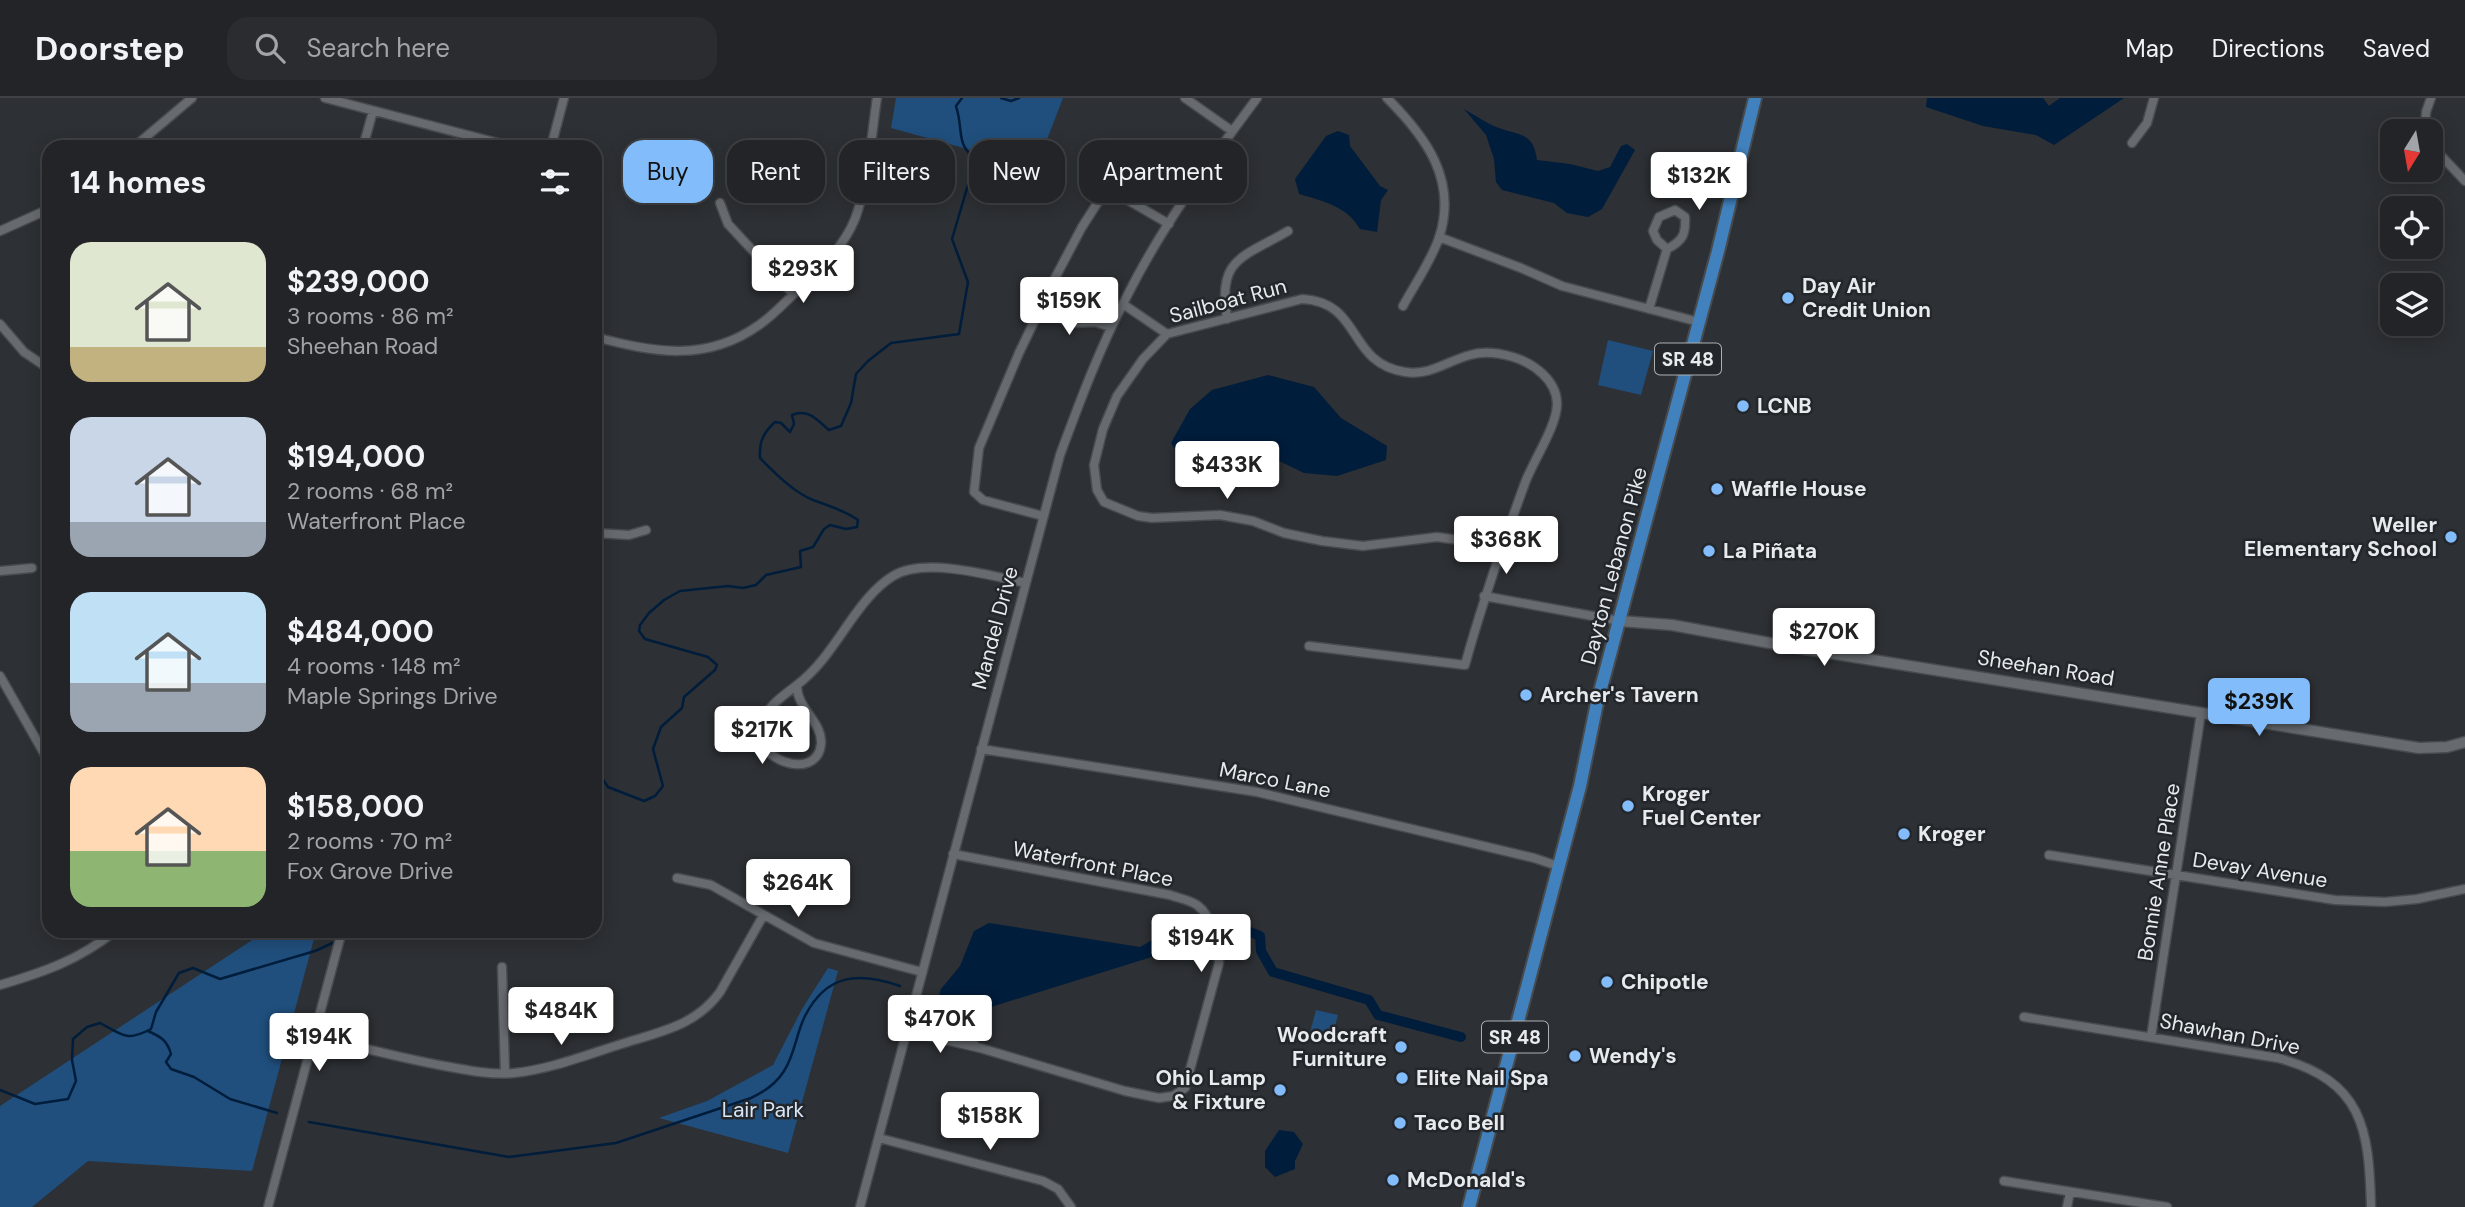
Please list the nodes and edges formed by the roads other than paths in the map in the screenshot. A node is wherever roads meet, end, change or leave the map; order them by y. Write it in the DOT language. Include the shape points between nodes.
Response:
graph roads {
  1 [pos="192,98"];
  2 [pos="325,98"];
  3 [pos="564,98"];
  4 [pos="877,98"];
  5 [pos="1185,98"];
  6 [pos="1256,98"];
  7 [pos="1387,98"];
  8 [pos="1755,98"];
  9 [pos="2154,98"];
  10 [pos="2431,98"];
  11 [pos="373,111"];
  12 [pos="2426,119"];
  13 [pos="1232,131"];
  14 [pos="145,140"];
  15 [pos="365,140"];
  16 [pos="486,140"];
  17 [pos="553,140"];
  18 [pos="2132,143"];
  19 [pos="2443,158"];
  20 [pos="2465,181"];
  21 [pos="720,203"];
  22 [pos="42,212"];
  23 [pos="1169,224"];
  24 [pos="0,231"];
  25 [pos="1288,231"];
  26 [pos="1439,237"];
  27 [pos="1667,249"];
  28 [pos="793,294"];
  29 [pos="1123,304"];
  30 [pos="1403,306"];
  31 [pos="1040,309"];
  32 [pos="1649,309"];
  33 [pos="1227,319"];
  34 [pos="1699,321"];
  35 [pos="0,324"];
  36 [pos="1111,327"];
  37 [pos="1167,334"];
  38 [pos="602,339"];
  39 [pos="42,364"];
  40 [pos="1043,516"];
  41 [pos="646,530"];
  42 [pos="602,533"];
  43 [pos="1503,546"];
  44 [pos="32,568"];
  45 [pos="0,571"];
  46 [pos="1025,583"];
  47 [pos="1484,596"];
  48 [pos="1620,621"];
  49 [pos="1309,646"];
  50 [pos="0,677"];
  51 [pos="797,685"];
  52 [pos="2201,713"];
  53 [pos="2465,742"];
  54 [pos="42,748"];
  55 [pos="981,749"];
  56 [pos="953,854"];
  57 [pos="2049,855"];
  58 [pos="1558,866"];
  59 [pos="2177,874"];
  60 [pos="677,878"];
  61 [pos="2465,889"];
  62 [pos="763,916"];
  63 [pos="105,938"];
  64 [pos="340,938"];
  65 [pos="502,967"];
  66 [pos="922,972"];
  67 [pos="0,985"];
  68 [pos="2024,1017"];
  69 [pos="910,1018"];
  70 [pos="906,1031"];
  71 [pos="314,1036"];
  72 [pos="2151,1037"];
  73 [pos="980,1048"];
  74 [pos="506,1073"];
  75 [pos="879,1138"];
  76 [pos="2004,1181"];
  77 [pos="2070,1192"];
  78 [pos="268,1207"];
  79 [pos="860,1207"];
  80 [pos="1071,1207"];
  81 [pos="1469,1207"];
  82 [pos="2067,1207"];
  83 [pos="2167,1207"];
  84 [pos="2371,1207"];
  1 -- 14 [label="street"];
  2 -- 11 [label="street"];
  3 -- 17 [label="street"];
  4 -- 28 [label="street" via="862,193 850,230 833,255"];
  5 -- 13 [label="street"];
  6 -- 13 [label="street, Mandel Drive"];
  7 -- 26 [label="street" via="1428,145 1437,164 1444,195"];
  8 -- 34 [label="main road, Dayton Lebanon Pike / SR 48"];
  9 -- 18 [label="street" via="2147,123"];
  10 -- 12 [label="street"];
  11 -- 15 [label="street"];
  11 -- 16 [label="street"];
  13 -- 23 [label="street, Mandel Drive"];
  19 -- 20 [label="street"];
  21 -- 28 [label="street" via="728,224"];
  22 -- 24 [label="street"];
  23 -- 29 [label="street, Mandel Drive"];
  23 -- 31 [label="street" via="1107,188"];
  25 -- 33 [label="street" via="1234,263 1223,295"];
  26 -- 30 [label="street"];
  26 -- 32 [label="street" via="1562,286"];
  27 -- 27 [label="street" via="1678,244 1686,232 1685,217 1675,210 1659,217 1653,231"];
  27 -- 32 [label="street"];
  28 -- 38 [label="street" via="759,325 708,348 659,351"];
  29 -- 36 [label="street, Mandel Drive"];
  29 -- 37 [label="street"];
  31 -- 36 [label="street" via="1070,323"];
  31 -- 40 [label="street" via="979,448 974,492 983,500"];
  32 -- 34 [label="street"];
  33 -- 37 [label="street, Sailboat Run"];
  33 -- 43 [label="street, Sailboat Run" via="1302,299 1319,300 1338,312 1368,355 1385,367 1424,373 1490,352 1528,362 1543,373 1557,404"];
  34 -- 48 [label="main road, Dayton Lebanon Pike / SR 48"];
  35 -- 39 [label="street" via="24,352"];
  36 -- 40 [label="street, Mandel Drive" via="1065,442"];
  37 -- 43 [label="street, Sailboat Run" via="1117,396 1103,429 1094,465 1097,490 1104,502 1152,519 1220,515 1284,533 1363,546 1437,537"];
  40 -- 46 [label="street, Mandel Drive"];
  41 -- 42 [label="street" via="629,535"];
  43 -- 47 [label="street, Sailboat Run"];
  44 -- 45 [label="street"];
  46 -- 51 [label="street" via="944,568 916,567 899,573 869,597 828,655"];
  46 -- 55 [label="street, Mandel Drive"];
  47 -- 48 [label="street"];
  47 -- 49 [label="street, Sailboat Run" via="1465,665"];
  48 -- 52 [label="street, Sheehan Road" via="1672,625"];
  48 -- 58 [label="main road, Dayton Lebanon Pike / SR 48"];
  50 -- 54 [label="street"];
  51 -- 51 [label="street" via="771,707 759,730 761,742 772,755 798,765 817,756 821,734 798,699"];
  52 -- 53 [label="street, Sheehan Road" via="2419,748"];
  52 -- 59 [label="street, Bonnie Anne Place"];
  55 -- 56 [label="street, Mandel Drive"];
  55 -- 58 [label="street, Marco Lane" via="1257,792"];
  56 -- 66 [label="street, Mandel Drive"];
  56 -- 73 [label="street, Waterfront Place" via="1170,895 1197,905 1218,945 1219,963 1185,1088 1173,1096 1125,1091"];
  57 -- 59 [label="street, Devay Avenue"];
  58 -- 81 [label="main road, Dayton Lebanon Pike / SR 48"];
  59 -- 61 [label="street, Devay Avenue" via="2360,902 2417,899"];
  59 -- 72 [label="street, Bonnie Anne Place"];
  60 -- 62 [label="street" via="711,885"];
  62 -- 66 [label="street" via="814,943"];
  62 -- 74 [label="street" via="720,992 695,1018 551,1065"];
  63 -- 67 [label="street" via="74,960"];
  64 -- 71 [label="street"];
  65 -- 74 [label="street"];
  66 -- 69 [label="street, Mandel Drive"];
  68 -- 72 [label="street, Shawhan Drive"];
  69 -- 70 [label="street, Mandel Drive"];
  69 -- 73 [label="street, Waterfront Place" via="948,1030"];
  70 -- 73 [label="street, Waterfront Place"];
  70 -- 75 [label="street, Mandel Drive"];
  71 -- 74 [label="street" via="415,1061"];
  71 -- 78 [label="street"];
  72 -- 84 [label="street, Shawhan Drive" via="2278,1058 2310,1068 2334,1084 2363,1126"];
  75 -- 79 [label="street, Mandel Drive"];
  75 -- 80 [label="street" via="1043,1181 1058,1189"];
  76 -- 77 [label="street"];
  77 -- 82 [label="street"];
  77 -- 83 [label="street"];
}
